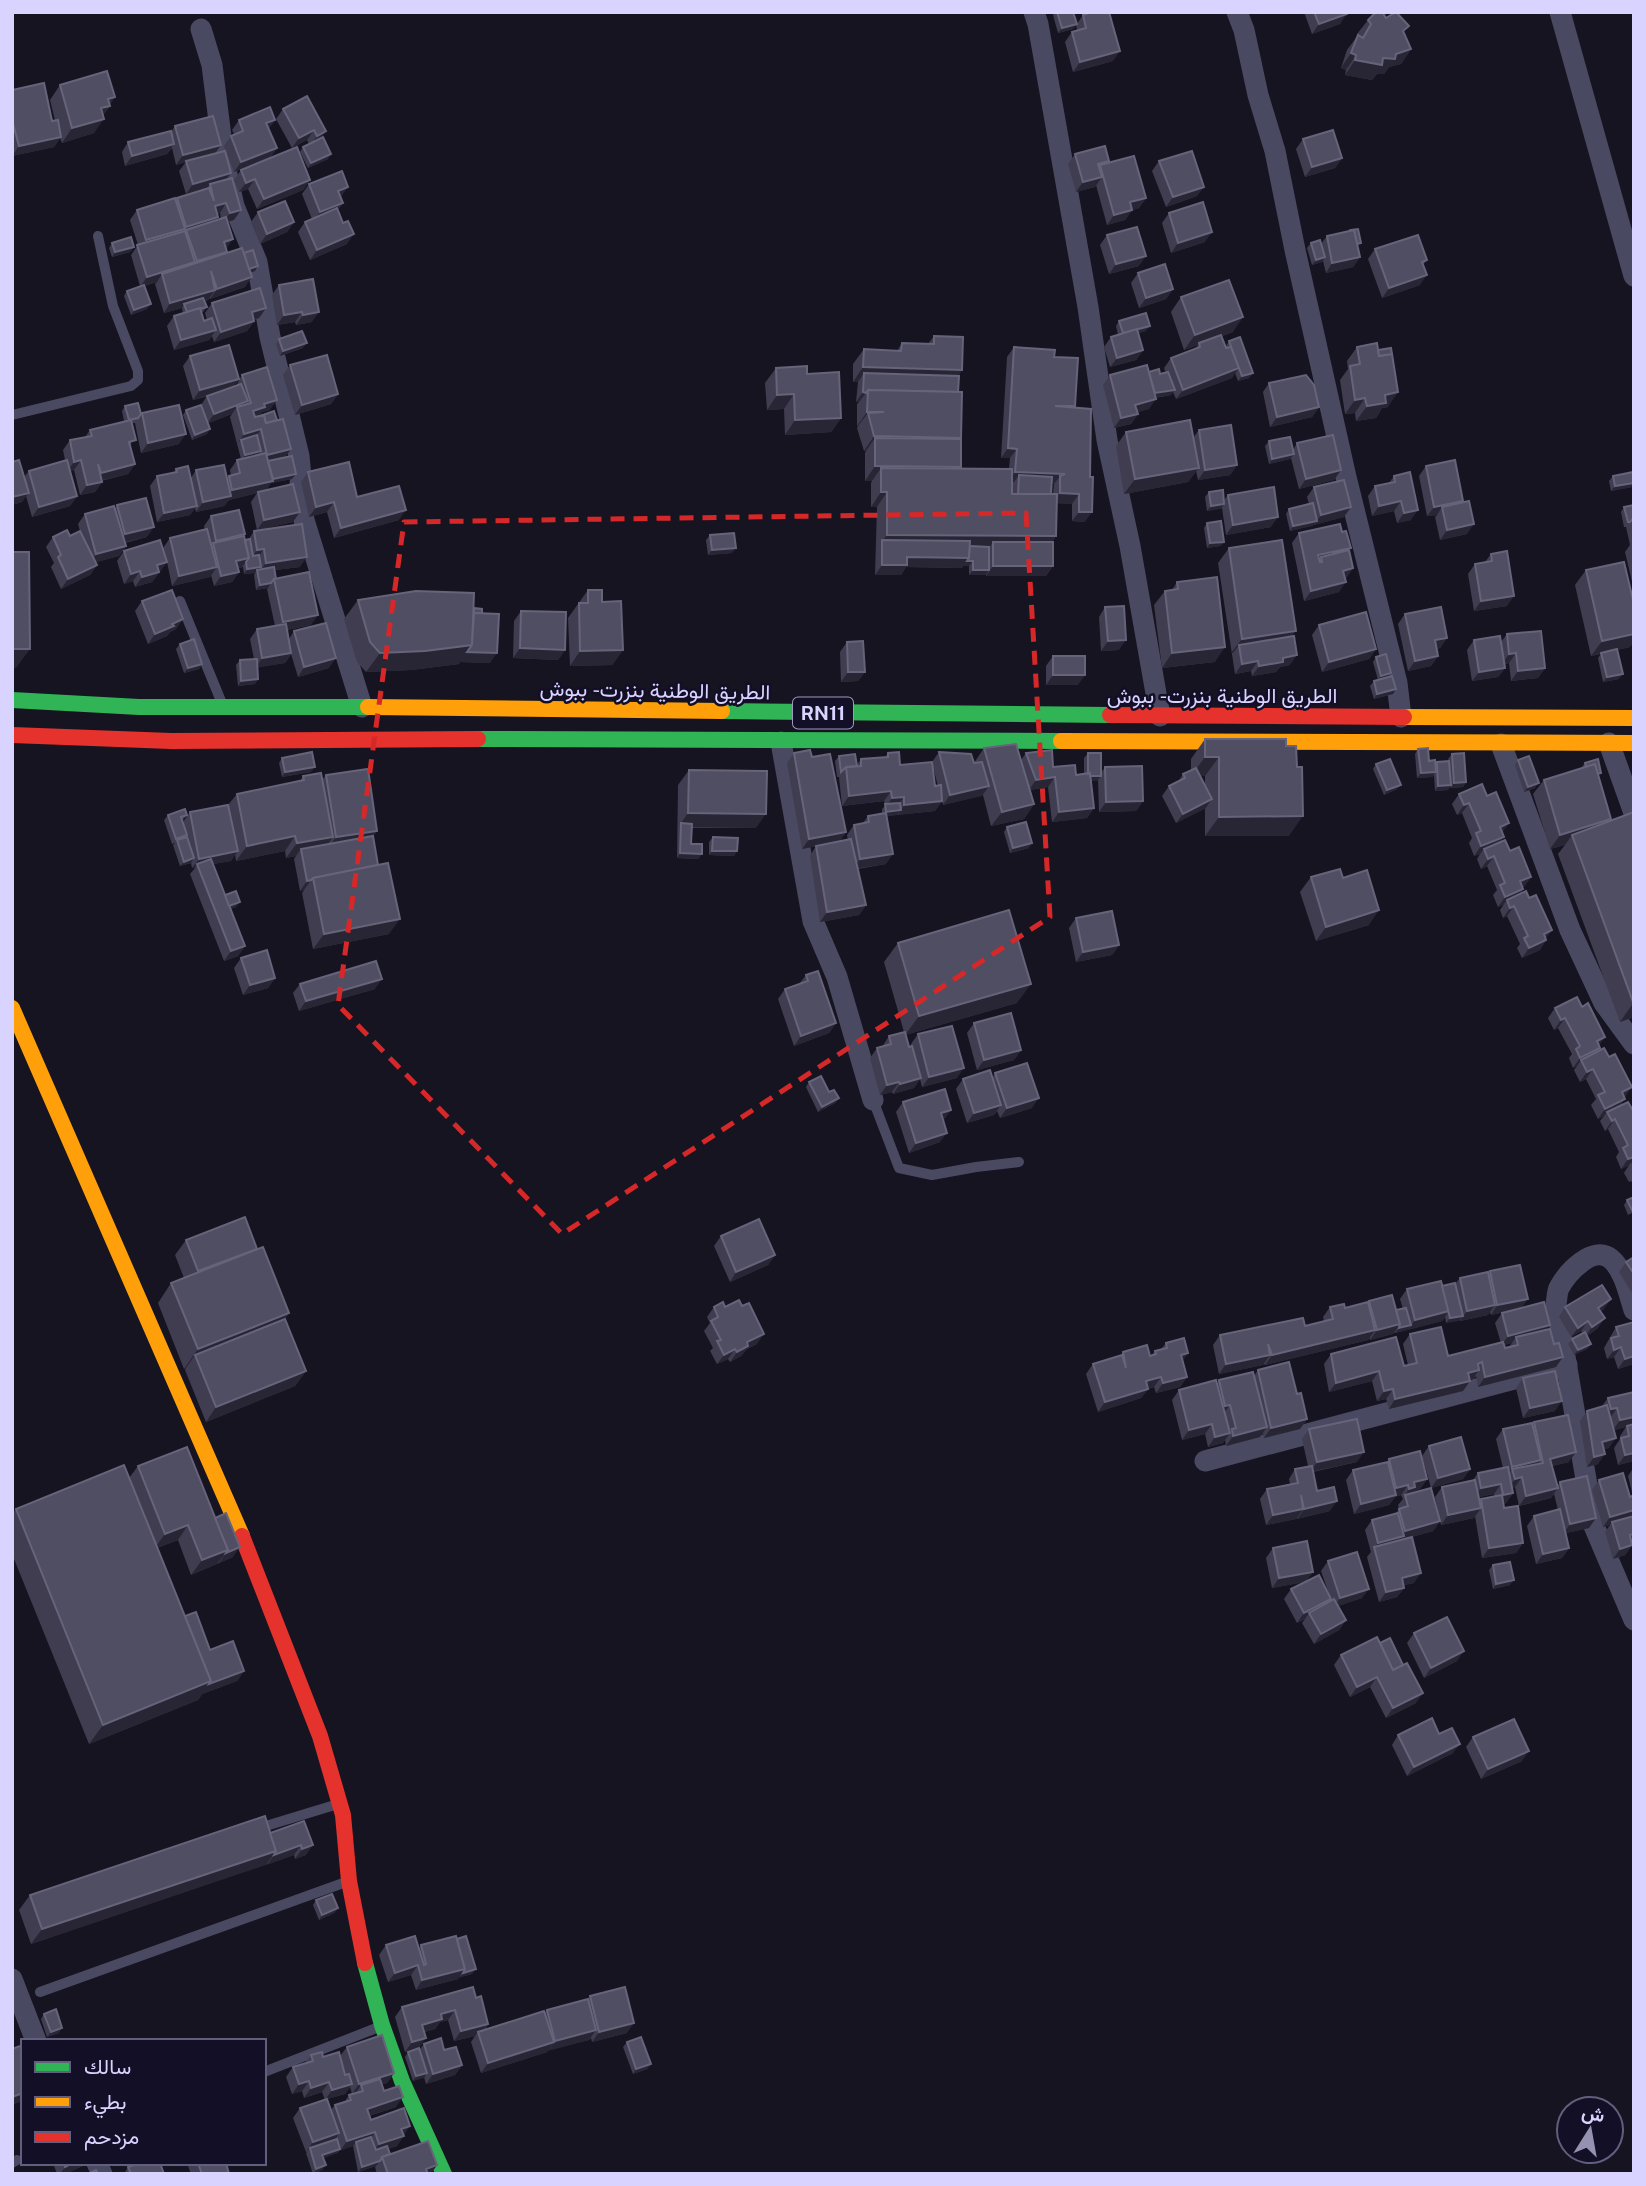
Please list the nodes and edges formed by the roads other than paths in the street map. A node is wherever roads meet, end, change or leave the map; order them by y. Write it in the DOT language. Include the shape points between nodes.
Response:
graph roads {
  1 [pos="1034,12"];
  2 [pos="1237,12"];
  3 [pos="1560,12"];
  4 [pos="201,29"];
  5 [pos="99,236"];
  6 [pos="1634,276"];
  7 [pos="12,415"];
  8 [pos="180,601"];
  9 [pos="12,701"];
  10 [pos="362,706"];
  11 [pos="224,707"];
  12 [pos="1160,716"];
  13 [pos="1401,717"];
  14 [pos="1634,718"];
  15 [pos="12,735"];
  16 [pos="781,742"];
  17 [pos="1609,743"];
  18 [pos="1634,743"];
  19 [pos="1501,744"];
  20 [pos="1634,813"];
  21 [pos="12,1008"];
  22 [pos="1634,1044"];
  23 [pos="873,1100"];
  24 [pos="1019,1162"];
  25 [pos="1634,1310"];
  26 [pos="1567,1365"];
  27 [pos="1205,1461"];
  28 [pos="1634,1620"];
  29 [pos="340,1804"];
  30 [pos="240,1834"];
  31 [pos="349,1881"];
  32 [pos="12,1979"];
  33 [pos="40,1992"];
  34 [pos="382,2025"];
  35 [pos="35,2039"];
  36 [pos="266,2071"];
  37 [pos="444,2174"];
  1 -- 12 [label="street" via="1088,307 1107,440"];
  2 -- 13 [label="street" via="1275,150"];
  3 -- 6 [label="street"];
  4 -- 10 [label="street" via="212,65 226,173 257,262 299,456 304,520"];
  5 -- 7 [label="lane" via="114,306 138,380 131,386"];
  8 -- 11 [label="lane"];
  9 -- 11 [label="main road, الطريق الوطنية بنزرت - ببوش / RN11"];
  10 -- 11 [label="main road, الطريق الوطنية بنزرت - ببوش / RN11"];
  10 -- 12 [label="main road, الطريق الوطنية بنزرت - ببوش / RN11"];
  12 -- 13 [label="main road, الطريق الوطنية بنزرت - ببوش / RN11"];
  13 -- 14 [label="main road, الطريق الوطنية بنزرت - ببوش / RN11"];
  15 -- 16 [label="main road, RN11" via="141,740"];
  16 -- 19 [label="main road, RN11"];
  16 -- 23 [label="street" via="813,921 836,977"];
  17 -- 18 [label="main road, RN11"];
  17 -- 19 [label="main road, RN11"];
  17 -- 20 [label="street"];
  19 -- 22 [label="street" via="1570,930 1604,1003"];
  21 -- 29 [label="main road" via="250,1555 320,1736"];
  23 -- 24 [label="lane" via="899,1168 932,1175"];
  25 -- 26 [label="street" via="1612,1260 1590,1256 1578,1264 1559,1289 1556,1304"];
  26 -- 27 [label="street"];
  26 -- 28 [label="street" via="1594,1527"];
  29 -- 30 [label="lane"];
  29 -- 31 [label="main road"];
  31 -- 33 [label="lane"];
  31 -- 34 [label="main road"];
  32 -- 35 [label="street"];
  34 -- 36 [label="lane"];
  34 -- 37 [label="main road"];
}
